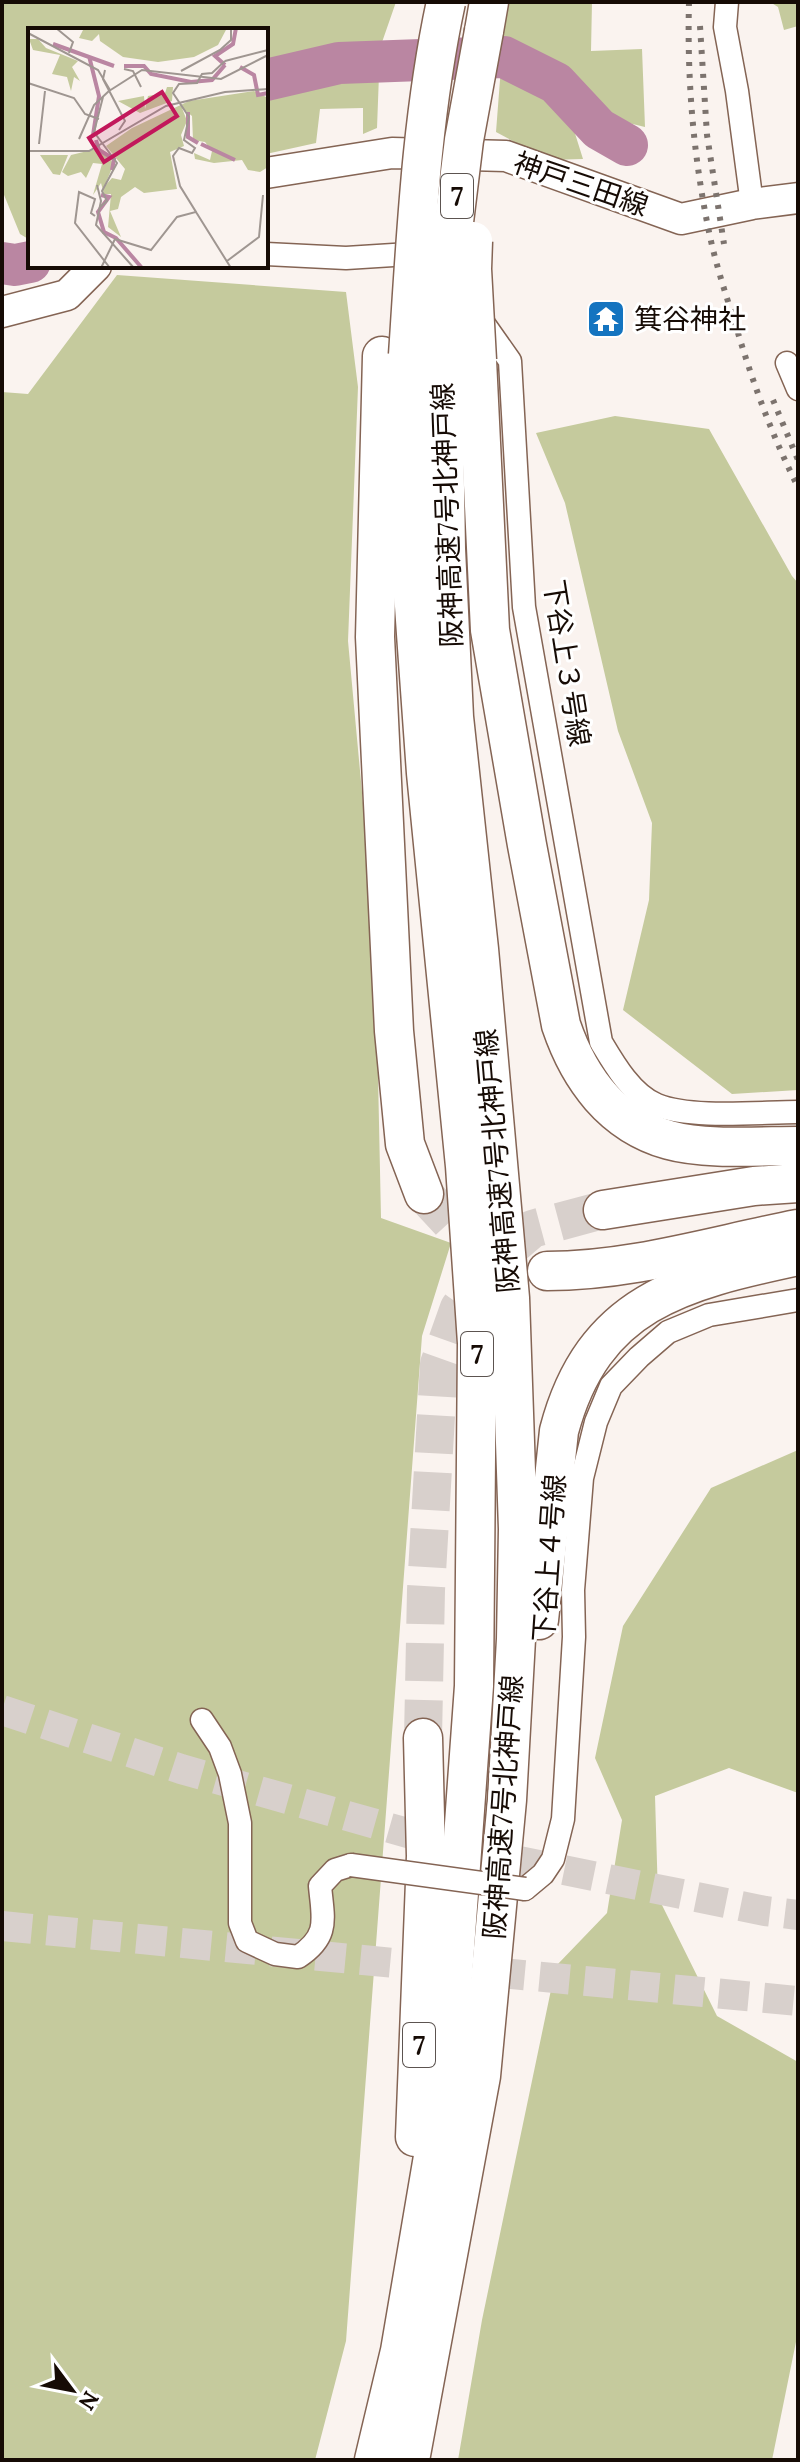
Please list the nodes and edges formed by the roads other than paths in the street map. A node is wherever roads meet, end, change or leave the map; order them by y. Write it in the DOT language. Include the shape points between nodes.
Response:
graph roads {
  1 [pos="446,2"];
  2 [pos="727,2"];
  3 [pos="486,16"];
  4 [pos="268,173"];
  5 [pos="798,198"];
  6 [pos="752,204"];
  7 [pos="268,254"];
  8 [pos="94,268"];
  9 [pos="2,312"];
  10 [pos="428,359"];
  11 [pos="787,363"];
  12 [pos="798,389"];
  13 [pos="798,1112"];
  14 [pos="798,1146"];
  15 [pos="798,1183"];
  16 [pos="424,1194"];
  17 [pos="603,1210"];
  18 [pos="798,1229"];
  19 [pos="798,1256"];
  20 [pos="547,1271"];
  21 [pos="798,1300"];
  22 [pos="202,1720"];
  23 [pos="423,1738"];
  24 [pos="481,2076"];
  25 [pos="400,2351"];
  26 [pos="374,2460"];
  27 [pos="410,2460"];
  1 -- 10 [label="highway, 阪神高速7号北神戸線 / 7, bridge" via="419,200"];
  2 -- 6 [label="street" via="725,27"];
  3 -- 10 [label="highway, 7, bridge" via="472,269"];
  4 -- 6 [label="street, 神戸三田線" via="392,153 506,156 681,219"];
  5 -- 6 [label="street, 神戸三田線"];
  7 -- 13 [label="street, 下谷上３号線" via="346,258 433,253 510,361 524,607 601,1042 626,1081 655,1105 688,1113"];
  8 -- 9 [label="street" via="67,295"];
  10 -- 14 [label="highway, 7" via="490,630 570,1052 611,1110 670,1140"];
  10 -- 16 [label="highway" via="375,637 394,1031 405,1144"];
  10 -- 24 [label="highway, 阪神高速7号北神戸線 / 7" via="446,549 454,717 510,1298 518,1529 507,1800"];
  10 -- 25 [label="highway, 阪神高速7号北神戸線 / 7" via="411,564 477,1358 474,1686 445,2086"];
  11 -- 12 [label="street"];
  15 -- 17 [label="highway"];
  18 -- 20 [label="highway" via="627,1265"];
  19 -- 24 [label="highway, 7" via="709,1278 654,1299 631,1314 592,1354 566,1403 554,1460 503,1986"];
  21 -- 22 [label="street, 下谷上４号線, bridge" via="709,1315 668,1332 611,1386 582,1478 563,1819 553,1859 525,1889 351,1865 335,1870 320,1886 323,1921 320,1939 311,1949 298,1957 275,1954 247,1941 240,1923 240,1823 230,1774"];
  23 -- 25 [label="highway, 7" via="423,1951"];
  24 -- 27 [label="highway, 阪神高速7号北神戸線 / 7"];
  25 -- 26 [label="highway, 阪神高速7号北神戸線 / 7"];
}
